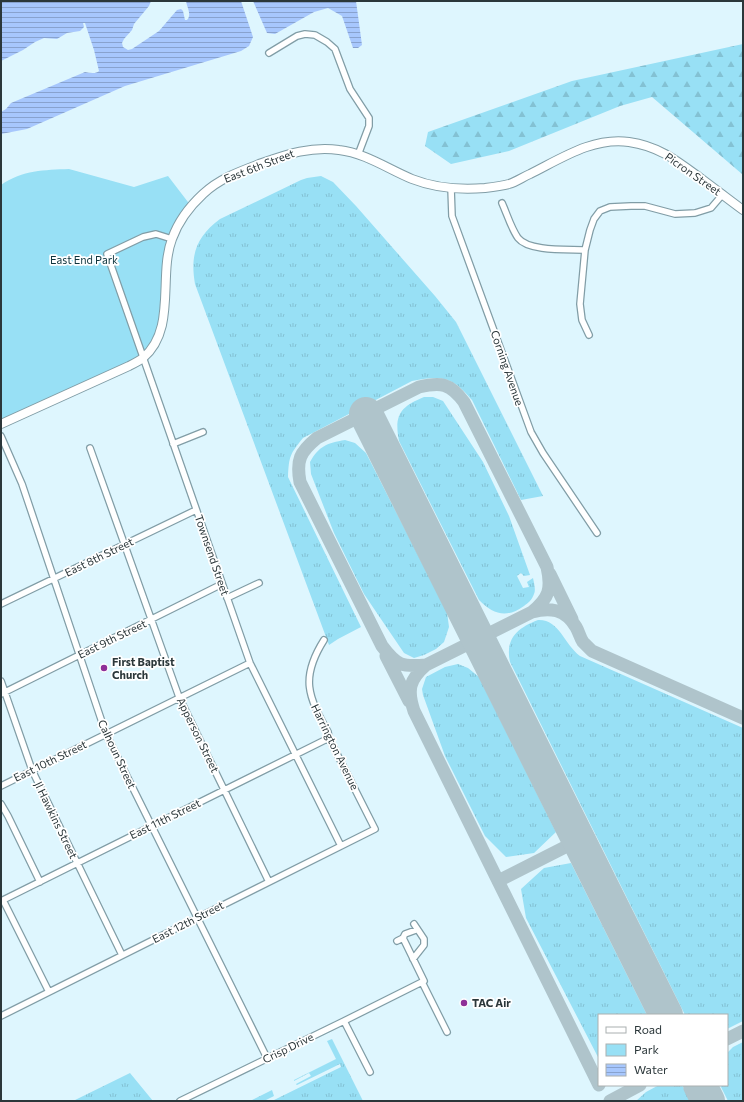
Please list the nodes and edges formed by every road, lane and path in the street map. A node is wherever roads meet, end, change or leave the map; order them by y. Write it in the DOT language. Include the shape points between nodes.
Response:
graph roads {
  1 [pos="269,53"];
  2 [pos="616,141"];
  3 [pos="358,155"];
  4 [pos="452,188"];
  5 [pos="723,194"];
  6 [pos="502,203"];
  7 [pos="743,210"];
  8 [pos="172,239"];
  9 [pos="585,250"];
  10 [pos="589,335"];
  11 [pos="143,358"];
  12 [pos="1,424"];
  13 [pos="203,432"];
  14 [pos="1,436"];
  15 [pos="173,444"];
  16 [pos="90,448"];
  17 [pos="196,510"];
  18 [pos="597,533"];
  19 [pos="125,544"];
  20 [pos="54,579"];
  21 [pos="259,583"];
  22 [pos="222,584"];
  23 [pos="227,598"];
  24 [pos="1,604"];
  25 [pos="151,619"];
  26 [pos="324,640"];
  27 [pos="79,655"];
  28 [pos="250,662"];
  29 [pos="1,681"];
  30 [pos="3,693"];
  31 [pos="179,697"];
  32 [pos="106,734"];
  33 [pos="329,738"];
  34 [pos="296,755"];
  35 [pos="32,770"];
  36 [pos="1,786"];
  37 [pos="224,790"];
  38 [pos="1,804"];
  39 [pos="152,826"];
  40 [pos="375,829"];
  41 [pos="341,846"];
  42 [pos="77,863"];
  43 [pos="40,882"];
  44 [pos="269,882"];
  45 [pos="2,900"];
  46 [pos="197,918"];
  47 [pos="414,924"];
  48 [pos="416,930"];
  49 [pos="403,938"];
  50 [pos="397,941"];
  51 [pos="122,955"];
  52 [pos="412,957"];
  53 [pos="422,982"];
  54 [pos="49,992"];
  55 [pos="1,1016"];
  56 [pos="344,1021"];
  57 [pos="447,1032"];
  58 [pos="267,1058"];
  59 [pos="370,1072"];
  60 [pos="180,1101"];
  1 -- 3 [label="street" via="305,34 314,35 335,49 350,89 369,118 369,126"];
  2 -- 4 [label="main road, East 6th Street" via="584,147 510,184"];
  2 -- 5 [label="main road, Picron Street" via="644,145 671,156"];
  3 -- 4 [label="main road, East 6th Street" via="422,182"];
  3 -- 8 [label="main road, East 6th Street" via="340,150 303,151 227,177 203,193 191,206"];
  4 -- 18 [label="street, Corning Avenue" via="452,216 525,418 543,453"];
  5 -- 7 [label="main road, Picron Street"];
  5 -- 9 [label="street" via="714,206 695,213 672,214 641,206 605,208 594,219"];
  6 -- 9 [label="street" via="513,230 522,242 534,246"];
  8 -- 11 [label="main road, East 6th Street" via="166,270 162,326 159,336"];
  8 -- 11 [label="street, Townsend Street" via="156,234 143,237 107,254"];
  9 -- 10 [label="street" via="580,308"];
  11 -- 12 [label="main road, East 6th Street"];
  11 -- 15 [label="street, Townsend Street"];
  13 -- 15 [label="street"];
  14 -- 20 [label="street, Calhoun Street" via="22,484"];
  15 -- 17 [label="street, Townsend Street"];
  16 -- 19 [label="street, Apperson Street"];
  17 -- 19 [label="street, East 8th Street"];
  17 -- 22 [label="street, Townsend Street"];
  19 -- 20 [label="street, East 8th Street"];
  19 -- 25 [label="street, Apperson Street"];
  20 -- 24 [label="street, East 8th Street"];
  20 -- 27 [label="street, Calhoun Street"];
  21 -- 23 [label="street"];
  22 -- 23 [label="street, Townsend Street"];
  22 -- 25 [label="street, East 9th Street"];
  23 -- 28 [label="street, Townsend Street"];
  25 -- 27 [label="street, East 9th Street"];
  25 -- 31 [label="street, Apperson Street"];
  26 -- 33 [label="street, Harrington Avenue" via="312,663 308,684 310,696"];
  27 -- 30 [label="street, East 9th Street"];
  27 -- 32 [label="street, Calhoun Street"];
  28 -- 31 [label="street, East 10th Street"];
  28 -- 34 [label="street, Townsend Street"];
  29 -- 30 [label="street, Jl Hawkins Street"];
  30 -- 35 [label="street, Jl Hawkins Street"];
  31 -- 32 [label="street, East 10th Street"];
  31 -- 37 [label="street, Apperson Street"];
  32 -- 35 [label="street, East 10th Street"];
  32 -- 39 [label="street, Calhoun Street"];
  33 -- 34 [label="street, East 11th Street"];
  33 -- 40 [label="street, Harrington Avenue"];
  34 -- 37 [label="street, East 11th Street"];
  34 -- 41 [label="street, Townsend Street"];
  35 -- 36 [label="street, East 10th Street"];
  35 -- 42 [label="street, Jl Hawkins Street"];
  37 -- 39 [label="street, East 11th Street"];
  37 -- 44 [label="street, Apperson Street"];
  38 -- 43 [label="street"];
  39 -- 42 [label="street, East 11th Street"];
  39 -- 46 [label="street, Calhoun Street"];
  40 -- 41 [label="street, East 12th Street"];
  41 -- 44 [label="street, East 12th Street"];
  42 -- 43 [label="street, East 11th Street"];
  42 -- 51 [label="street, Jl Hawkins Street"];
  43 -- 45 [label="street, East 11th Street"];
  44 -- 46 [label="street, East 12th Street"];
  45 -- 54 [label="street"];
  46 -- 51 [label="street, East 12th Street"];
  46 -- 58 [label="street, Calhoun Street"];
  47 -- 48 [label="street"];
  48 -- 49 [label="street"];
  48 -- 52 [label="street" via="424,939 424,945"];
  49 -- 50 [label="street"];
  49 -- 52 [label="street"];
  51 -- 54 [label="street, East 12th Street"];
  52 -- 53 [label="street" via="424,981"];
  53 -- 56 [label="street, Crisp Drive"];
  53 -- 57 [label="street"];
  54 -- 55 [label="street, East 12th Street"];
  56 -- 58 [label="street, Crisp Drive"];
  56 -- 59 [label="street"];
  58 -- 60 [label="street, Crisp Drive"];
}
